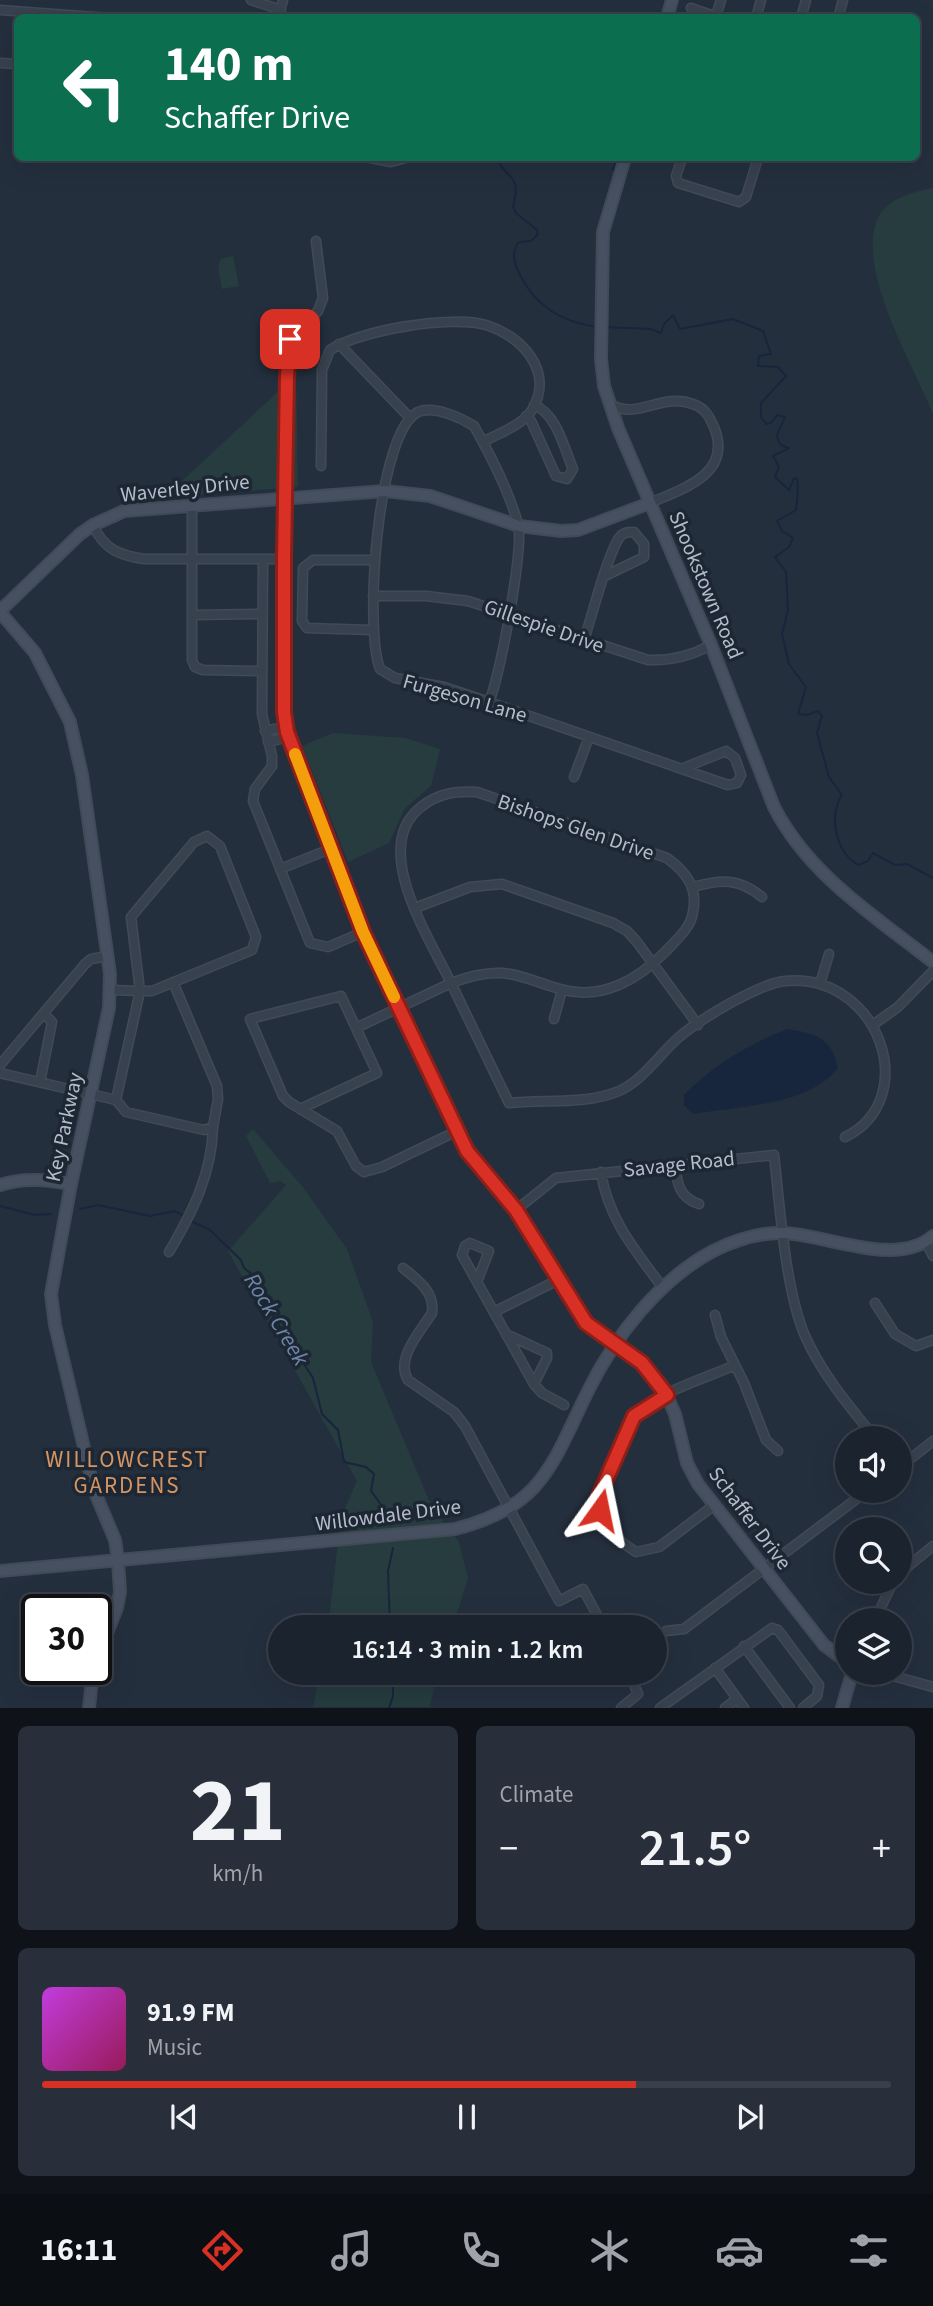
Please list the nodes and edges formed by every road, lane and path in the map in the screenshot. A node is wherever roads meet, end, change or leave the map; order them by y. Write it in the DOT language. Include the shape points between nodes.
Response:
graph roads {
  1 [pos="42,0"];
  2 [pos="251,0"];
  3 [pos="283,0"];
  4 [pos="691,8"];
  5 [pos="0,10"];
  6 [pos="41,11"];
  7 [pos="70,14"];
  8 [pos="280,14"];
  9 [pos="709,14"];
  10 [pos="624,161"];
  11 [pos="681,161"];
  12 [pos="757,161"];
  13 [pos="316,242"];
  14 [pos="339,344"];
  15 [pos="608,403"];
  16 [pos="534,405"];
  17 [pos="630,411"];
  18 [pos="526,416"];
  19 [pos="410,418"];
  20 [pos="618,428"];
  21 [pos="482,442"];
  22 [pos="321,466"];
  23 [pos="386,491"];
  24 [pos="286,498"];
  25 [pos="650,503"];
  26 [pos="192,505"];
  27 [pos="93,524"];
  28 [pos="519,526"];
  29 [pos="192,559"];
  30 [pos="263,559"];
  31 [pos="284,559"];
  32 [pos="374,560"];
  33 [pos="606,576"];
  34 [pos="373,596"];
  35 [pos="0,611"];
  36 [pos="508,613"];
  37 [pos="262,614"];
  38 [pos="192,615"];
  39 [pos="372,630"];
  40 [pos="584,640"];
  41 [pos="711,645"];
  42 [pos="262,671"];
  43 [pos="489,702"];
  44 [pos="265,731"];
  45 [pos="287,732"];
  46 [pos="589,737"];
  47 [pos="268,742"];
  48 [pos="681,769"];
  49 [pos="574,777"];
  50 [pos="330,849"];
  51 [pos="281,869"];
  52 [pos="693,887"];
  53 [pos="762,897"];
  54 [pos="415,908"];
  55 [pos="363,932"];
  56 [pos="829,954"];
  57 [pos="108,956"];
  58 [pos="933,962"];
  59 [pos="653,964"];
  60 [pos="933,971"];
  61 [pos="173,982"];
  62 [pos="450,984"];
  63 [pos="820,984"];
  64 [pos="111,990"];
  65 [pos="562,990"];
  66 [pos="141,991"];
  67 [pos="399,1008"];
  68 [pos="44,1014"];
  69 [pos="554,1019"];
  70 [pos="874,1024"];
  71 [pos="698,1025"];
  72 [pos="356,1028"];
  73 [pos="0,1065"];
  74 [pos="0,1073"];
  75 [pos="40,1082"];
  76 [pos="92,1094"];
  77 [pos="117,1100"];
  78 [pos="300,1109"];
  79 [pos="213,1127"];
  80 [pos="457,1131"];
  81 [pos="845,1137"];
  82 [pos="676,1165"];
  83 [pos="601,1172"];
  84 [pos="71,1184"];
  85 [pos="0,1185"];
  86 [pos="699,1204"];
  87 [pos="516,1210"];
  88 [pos="783,1233"];
  89 [pos="929,1239"];
  90 [pos="169,1252"];
  91 [pos="933,1256"];
  92 [pos="403,1268"];
  93 [pos="558,1280"];
  94 [pos="477,1282"];
  95 [pos="663,1288"];
  96 [pos="875,1303"];
  97 [pos="494,1312"];
  98 [pos="715,1315"];
  99 [pos="506,1334"];
  100 [pos="933,1340"];
  101 [pos="616,1342"];
  102 [pos="735,1365"];
  103 [pos="534,1384"];
  104 [pos="667,1395"];
  105 [pos="564,1405"];
  106 [pos="866,1426"];
  107 [pos="933,1441"];
  108 [pos="778,1451"];
  109 [pos="912,1458"];
  110 [pos="851,1503"];
  111 [pos="713,1506"];
  112 [pos="510,1507"];
  113 [pos="933,1546"];
  114 [pos="118,1561"];
  115 [pos="912,1563"];
  116 [pos="764,1569"];
  117 [pos="0,1571"];
  118 [pos="597,1615"];
  119 [pos="112,1621"];
  120 [pos="667,1631"];
  121 [pos="744,1646"];
  122 [pos="835,1653"];
  123 [pos="715,1668"];
  124 [pos="912,1681"];
  125 [pos="91,1685"];
  126 [pos="634,1685"];
  127 [pos="848,1685"];
  128 [pos="933,1687"];
  129 [pos="737,1699"];
  130 [pos="89,1707"];
  131 [pos="621,1707"];
  132 [pos="660,1707"];
  133 [pos="725,1707"];
  134 [pos="744,1707"];
  135 [pos="790,1707"];
  136 [pos="803,1707"];
  137 [pos="842,1707"];
  1 -- 6 [label="street"];
  2 -- 8 [label="street"];
  3 -- 8 [label="street"];
  4 -- 9 [label="street"];
  5 -- 6 [label="street"];
  6 -- 7 [label="street"];
  10 -- 15 [label="street, Shookstown Road" via="603,232 601,359"];
  11 -- 12 [label="street" via="678,183 739,202 746,197"];
  13 -- 24 [label="street, Schaffer Drive" via="323,298 318,311 288,344"];
  14 -- 16 [label="street" via="363,334 420,326 465,321 488,326 535,358"];
  14 -- 19 [label="street"];
  14 -- 22 [label="street" via="330,350 322,370"];
  15 -- 17 [label="street"];
  15 -- 20 [label="street, Shookstown Road"];
  16 -- 18 [label="street"];
  16 -- 18 [label="street" via="547,413 563,444 573,469 567,480 556,476"];
  17 -- 20 [label="street"];
  17 -- 25 [label="street" via="674,399 695,404 706,412 719,445 718,456 703,477"];
  18 -- 21 [label="street"];
  19 -- 21 [label="street" via="421,411 434,411 464,420 474,426"];
  19 -- 23 [label="street, Furgeson Lane" via="400,434"];
  20 -- 25 [label="street, Shookstown Road"];
  21 -- 28 [label="street"];
  23 -- 24 [label="street, Waverley Drive"];
  23 -- 28 [label="street, Waverley Drive" via="430,496"];
  23 -- 32 [label="street, Furgeson Lane"];
  24 -- 26 [label="street, Waverley Drive"];
  24 -- 31 [label="street, Schaffer Drive"];
  25 -- 28 [label="street, Waverley Drive" via="578,530"];
  25 -- 41 [label="street, Shookstown Road"];
  26 -- 27 [label="street, Waverley Drive" via="124,511"];
  26 -- 29 [label="street"];
  27 -- 29 [label="street" via="105,545 121,555"];
  27 -- 35 [label="street, Waverley Drive"];
  28 -- 36 [label="street"];
  29 -- 30 [label="street"];
  29 -- 38 [label="street"];
  30 -- 31 [label="street"];
  30 -- 37 [label="street"];
  31 -- 45 [label="street, Schaffer Drive"];
  32 -- 34 [label="street, Furgeson Lane"];
  32 -- 39 [label="street" via="313,560 303,568 302,621 307,628"];
  33 -- 33 [label="street" via="644,557 644,544 634,532 618,538"];
  33 -- 40 [label="street"];
  34 -- 36 [label="street, Gillespie Drive" via="468,601"];
  34 -- 39 [label="street, Furgeson Lane"];
  35 -- 57 [label="street, Key Parkway" via="35,653 70,722"];
  36 -- 40 [label="street, Gillespie Drive"];
  36 -- 43 [label="street" via="497,682"];
  37 -- 38 [label="street"];
  37 -- 42 [label="street"];
  38 -- 42 [label="street" via="195,667"];
  39 -- 43 [label="street, Furgeson Lane" via="380,670"];
  40 -- 41 [label="street, Gillespie Drive" via="648,660 695,654"];
  41 -- 58 [label="street, Shookstown Road" via="789,835 833,884"];
  42 -- 44 [label="street"];
  43 -- 46 [label="street, Furgeson Lane"];
  44 -- 45 [label="street"];
  44 -- 47 [label="street"];
  45 -- 47 [label="street"];
  45 -- 50 [label="street, Schaffer Drive"];
  46 -- 48 [label="street, Furgeson Lane"];
  46 -- 49 [label="street"];
  47 -- 51 [label="street" via="272,766 255,789 253,801"];
  48 -- 48 [label="street, Furgeson Lane" via="726,751 735,758 741,775 737,783 728,785"];
  50 -- 51 [label="street"];
  50 -- 55 [label="street, Schaffer Drive"];
  51 -- 55 [label="street" via="310,943 328,947"];
  52 -- 53 [label="street" via="736,881"];
  52 -- 54 [label="street, Bishops Glen Drive" via="680,867 667,858 477,792 461,791 433,798 413,813 407,824 400,860"];
  52 -- 59 [label="street" via="693,915 684,932"];
  54 -- 59 [label="street" via="470,887 502,884 613,923 627,931"];
  54 -- 62 [label="street, Bishops Glen Drive"];
  55 -- 67 [label="street, Schaffer Drive"];
  56 -- 63 [label="street"];
  57 -- 64 [label="street, Key Parkway"];
  57 -- 68 [label="street" via="85,964"];
  59 -- 65 [label="street" via="605,990"];
  59 -- 71 [label="street"];
  60 -- 70 [label="street"];
  61 -- 66 [label="street"];
  61 -- 66 [label="street" via="252,950 256,937 220,846 207,836 194,842 131,917"];
  61 -- 79 [label="street" via="217,1086"];
  62 -- 65 [label="street" via="472,975 503,973"];
  62 -- 67 [label="street"];
  62 -- 71 [label="street, Bishops Glen Drive" via="509,1103 621,1090 680,1035"];
  63 -- 70 [label="street" via="850,1000"];
  63 -- 71 [label="street" via="784,981 758,988"];
  64 -- 66 [label="street"];
  64 -- 76 [label="street, Key Parkway"];
  65 -- 69 [label="street"];
  66 -- 77 [label="street"];
  67 -- 72 [label="street"];
  67 -- 80 [label="street, Schaffer Drive"];
  68 -- 73 [label="street"];
  68 -- 75 [label="street" via="52,1023"];
  70 -- 81 [label="street" via="884,1060 883,1091 862,1126"];
  72 -- 78 [label="street" via="377,1073"];
  72 -- 78 [label="street" via="341,996 250,1019 283,1096"];
  74 -- 75 [label="street"];
  75 -- 76 [label="street"];
  76 -- 77 [label="street"];
  76 -- 84 [label="street, Key Parkway"];
  77 -- 79 [label="street" via="126,1112 204,1129"];
  78 -- 80 [label="street" via="337,1130 364,1172"];
  79 -- 90 [label="street" via="201,1191"];
  80 -- 87 [label="street, Schaffer Drive" via="480,1168"];
  82 -- 83 [label="street, Savage Road"];
  82 -- 86 [label="street" via="679,1188"];
  82 -- 88 [label="street, Savage Road" via="774,1155"];
  83 -- 87 [label="street, Savage Road" via="556,1178"];
  83 -- 95 [label="street" via="612,1216"];
  84 -- 85 [label="street" via="44,1179"];
  84 -- 114 [label="street, Key Parkway" via="51,1294 94,1490"];
  87 -- 93 [label="street, Schaffer Drive"];
  88 -- 89 [label="street, Willowdale Drive" via="821,1236 881,1250 903,1250"];
  88 -- 95 [label="street, Willowdale Drive" via="743,1238 715,1250"];
  88 -- 106 [label="street" via="804,1332 830,1381"];
  89 -- 91 [label="street"];
  92 -- 112 [label="street" via="426,1287 433,1305 404,1358 403,1373 466,1426"];
  93 -- 97 [label="street"];
  93 -- 101 [label="street, Schaffer Drive" via="586,1323"];
  94 -- 94 [label="street" via="462,1255 467,1244 489,1251"];
  94 -- 97 [label="street"];
  95 -- 101 [label="street, Willowdale Drive"];
  96 -- 100 [label="street" via="905,1342 916,1346"];
  97 -- 99 [label="street"];
  98 -- 102 [label="street"];
  99 -- 103 [label="street"];
  99 -- 103 [label="street" via="547,1353"];
  101 -- 104 [label="street, Schaffer Drive" via="642,1363"];
  101 -- 112 [label="street, Willowdale Drive" via="558,1456 541,1480"];
  102 -- 104 [label="street"];
  102 -- 108 [label="street" via="765,1440"];
  103 -- 105 [label="street"];
  104 -- 111 [label="street, Schaffer Drive" via="687,1463"];
  104 -- 111 [label="street" via="631,1420 598,1498 604,1521 615,1539 646,1553"];
  107 -- 109 [label="street"];
  110 -- 116 [label="street"];
  111 -- 116 [label="street, Schaffer Drive"];
  112 -- 114 [label="street, Willowdale Drive" via="455,1529"];
  112 -- 118 [label="street" via="559,1601 583,1589"];
  113 -- 115 [label="street"];
  114 -- 117 [label="street, Willowdale Drive"];
  114 -- 119 [label="street, Key Parkway" via="120,1592"];
  116 -- 120 [label="street" via="684,1629"];
  116 -- 122 [label="street, Schaffer Drive"];
  121 -- 123 [label="street"];
  121 -- 135 [label="street"];
  121 -- 136 [label="street" via="768,1630 778,1630 819,1685 817,1696"];
  123 -- 129 [label="street"];
  123 -- 132 [label="street"];
  124 -- 128 [label="street"];
  125 -- 130 [label="street"];
  126 -- 131 [label="street" via="638,1694"];
  127 -- 137 [label="street"];
  129 -- 133 [label="street"];
  129 -- 134 [label="street"];
}
